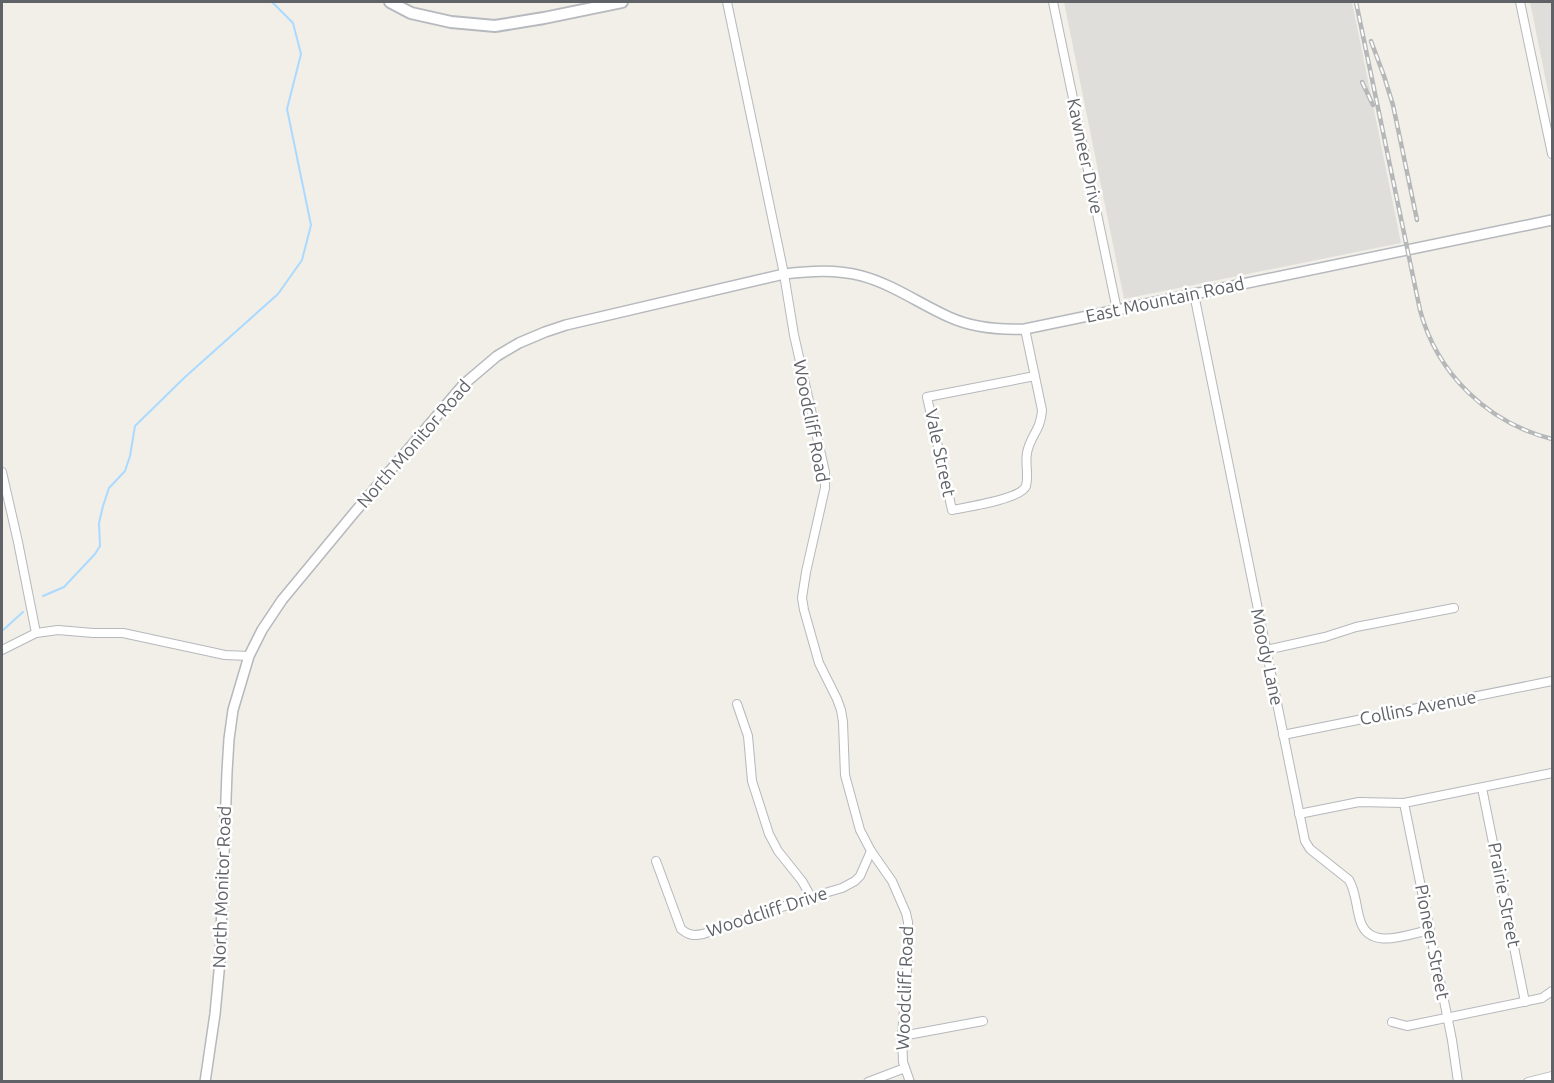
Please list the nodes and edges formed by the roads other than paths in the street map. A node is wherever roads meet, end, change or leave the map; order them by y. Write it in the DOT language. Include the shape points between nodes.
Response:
graph roads {
  1 [pos="390,2"];
  2 [pos="622,2"];
  3 [pos="727,2"];
  4 [pos="1053,2"];
  5 [pos="1520,2"];
  6 [pos="1552,154"];
  7 [pos="1552,220"];
  8 [pos="784,274"];
  9 [pos="1194,294"];
  10 [pos="1117,310"];
  11 [pos="1025,329"];
  12 [pos="1035,376"];
  13 [pos="2,472"];
  14 [pos="1454,608"];
  15 [pos="36,633"];
  16 [pos="2,650"];
  17 [pos="1266,650"];
  18 [pos="249,656"];
  19 [pos="1552,681"];
  20 [pos="737,704"];
  21 [pos="1283,735"];
  22 [pos="1552,773"];
  23 [pos="1482,788"];
  24 [pos="1404,803"];
  25 [pos="1299,814"];
  26 [pos="871,851"];
  27 [pos="656,861"];
  28 [pos="811,897"];
  29 [pos="1429,930"];
  30 [pos="1552,991"];
  31 [pos="1525,1002"];
  32 [pos="1447,1018"];
  33 [pos="983,1021"];
  34 [pos="1392,1022"];
  35 [pos="902,1036"];
  36 [pos="905,1068"];
  37 [pos="1552,1076"];
  38 [pos="205,1082"];
  39 [pos="868,1082"];
  40 [pos="910,1082"];
  41 [pos="1458,1082"];
  42 [pos="1528,1082"];
  1 -- 2 [label="main road" via="411,13 495,26"];
  3 -- 8 [label="street"];
  4 -- 10 [label="street, Kawneer Drive"];
  5 -- 6 [label="street"];
  7 -- 9 [label="street, East Mountain Road"];
  8 -- 11 [label="street, East Mountain Road" via="839,271 863,276 974,326"];
  8 -- 18 [label="street, North Monitor Road" via="566,325 497,356 464,384 282,600"];
  8 -- 26 [label="street, Woodcliff Road" via="825,472 825,488 803,587 804,610 819,663 841,710 848,790"];
  9 -- 10 [label="street, East Mountain Road"];
  9 -- 17 [label="street, Moody Lane"];
  10 -- 11 [label="street, East Mountain Road"];
  11 -- 12 [label="street"];
  12 -- 12 [label="street, Vale Street" via="927,397 952,510 1010,497 1027,484 1028,451 1042,410"];
  13 -- 15 [label="street"];
  14 -- 17 [label="street"];
  15 -- 16 [label="street"];
  15 -- 18 [label="street" via="123,633 225,655"];
  17 -- 21 [label="street, Moody Lane"];
  18 -- 38 [label="street, North Monitor Road" via="229,739 220,961"];
  19 -- 21 [label="street, Collins Avenue"];
  20 -- 28 [label="street" via="748,736 752,781 769,834"];
  21 -- 25 [label="street, Moody Lane"];
  22 -- 23 [label="street"];
  23 -- 24 [label="street"];
  23 -- 31 [label="street, Prairie Street"];
  24 -- 25 [label="street" via="1359,801"];
  24 -- 29 [label="street, Pioneer Street"];
  25 -- 29 [label="street, Moody Lane" via="1310,849 1349,880 1360,921 1369,935 1385,939"];
  26 -- 28 [label="street, Woodcliff Drive" via="855,881"];
  26 -- 35 [label="street, Woodcliff Road" via="901,898 908,922"];
  27 -- 28 [label="street, Woodcliff Drive" via="677,922 687,934 703,934"];
  29 -- 32 [label="street, Pioneer Street"];
  30 -- 31 [label="street"];
  31 -- 32 [label="street"];
  32 -- 34 [label="street" via="1407,1026"];
  32 -- 41 [label="street, Pioneer Street"];
  33 -- 35 [label="street"];
  35 -- 36 [label="street, Woodcliff Road"];
  36 -- 39 [label="street"];
  36 -- 40 [label="street, Woodcliff Road"];
  37 -- 42 [label="street"];
}
